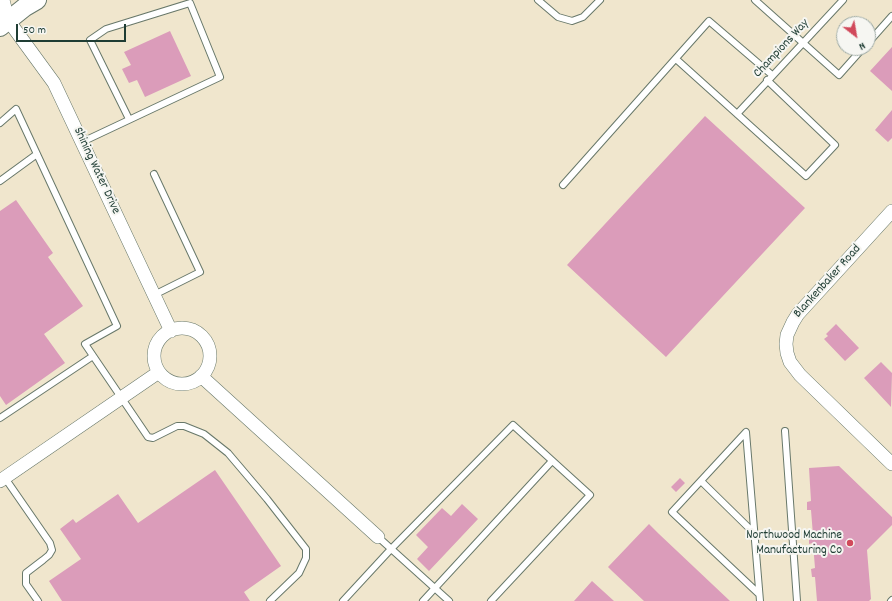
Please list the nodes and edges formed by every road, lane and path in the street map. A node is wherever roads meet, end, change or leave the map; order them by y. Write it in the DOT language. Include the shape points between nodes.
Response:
graph roads {
  1 [pos="3,0"];
  2 [pos="37,0"];
  3 [pos="538,0"];
  4 [pos="600,0"];
  5 [pos="755,0"];
  6 [pos="843,0"];
  7 [pos="892,16"];
  8 [pos="3,20"];
  9 [pos="876,34"];
  10 [pos="803,42"];
  11 [pos="856,56"];
  12 [pos="676,59"];
  13 [pos="772,75"];
  14 [pos="766,80"];
  15 [pos="737,114"];
  16 [pos="129,119"];
  17 [pos="0,123"];
  18 [pos="82,142"];
  19 [pos="37,154"];
  20 [pos="154,174"];
  21 [pos="0,182"];
  22 [pos="563,184"];
  23 [pos="892,211"];
  24 [pos="154,295"];
  25 [pos="171,330"];
  26 [pos="93,356"];
  27 [pos="159,372"];
  28 [pos="201,376"];
  29 [pos="121,398"];
  30 [pos="0,418"];
  31 [pos="785,431"];
  32 [pos="552,461"];
  33 [pos="892,464"];
  34 [pos="2,480"];
  35 [pos="700,481"];
  36 [pos="754,533"];
  37 [pos="378,537"];
  38 [pos="392,549"];
  39 [pos="435,588"];
  40 [pos="759,598"];
  41 [pos="38,601"];
  42 [pos="270,601"];
  43 [pos="343,601"];
  44 [pos="423,601"];
  45 [pos="449,601"];
  46 [pos="491,601"];
  47 [pos="797,601"];
  1 -- 8 [label="street, Shining Water Drive"];
  2 -- 8 [label="street"];
  3 -- 4 [label="lane" via="558,16 572,21 583,17"];
  5 -- 10 [label="lane"];
  6 -- 10 [label="lane, Champions Way"];
  7 -- 9 [label="lane"];
  8 -- 18 [label="street, Shining Water Drive" via="54,83"];
  10 -- 11 [label="lane" via="838,75"];
  10 -- 13 [label="lane, Champions Way"];
  12 -- 13 [label="lane" via="709,21"];
  12 -- 15 [label="lane"];
  12 -- 22 [label="lane"];
  13 -- 14 [label="lane, Champions Way"];
  14 -- 15 [label="lane, Champions Way"];
  14 -- 15 [label="lane" via="835,145 806,176"];
  16 -- 16 [label="lane" via="220,77 190,3 106,29 90,40"];
  16 -- 18 [label="lane"];
  17 -- 19 [label="lane" via="16,109"];
  18 -- 24 [label="street, Shining Water Drive"];
  19 -- 21 [label="lane"];
  19 -- 26 [label="lane" via="117,326 85,344"];
  20 -- 24 [label="lane" via="200,272"];
  23 -- 33 [label="street, Blankenbaker Road" via="798,314 787,335 786,344 790,362 800,375"];
  24 -- 25 [label="street, Shining Water Drive"];
  25 -- 27 [label="street" via="160,339 154,352"];
  25 -- 28 [label="street" via="190,329 205,341 210,359"];
  26 -- 29 [label="lane"];
  26 -- 30 [label="lane"];
  27 -- 28 [label="street" via="174,383 184,384 193,382"];
  27 -- 29 [label="street"];
  28 -- 37 [label="street"];
  29 -- 34 [label="street"];
  29 -- 42 [label="lane" via="148,437 153,438 177,426 184,426 204,434 215,442 228,453 267,498 306,549 306,558 299,573"];
  31 -- 47 [label="lane"];
  32 -- 38 [label="lane" via="513,424"];
  32 -- 39 [label="lane"];
  32 -- 46 [label="lane" via="590,496"];
  34 -- 41 [label="lane" via="50,543 52,550 49,555 26,573 26,584"];
  35 -- 36 [label="lane"];
  35 -- 36 [label="lane" via="746,432"];
  35 -- 40 [label="lane" via="672,512"];
  36 -- 40 [label="lane"];
  37 -- 38 [label="lane"];
  38 -- 39 [label="lane"];
  38 -- 43 [label="lane"];
  39 -- 44 [label="lane"];
  39 -- 45 [label="lane"];
}
